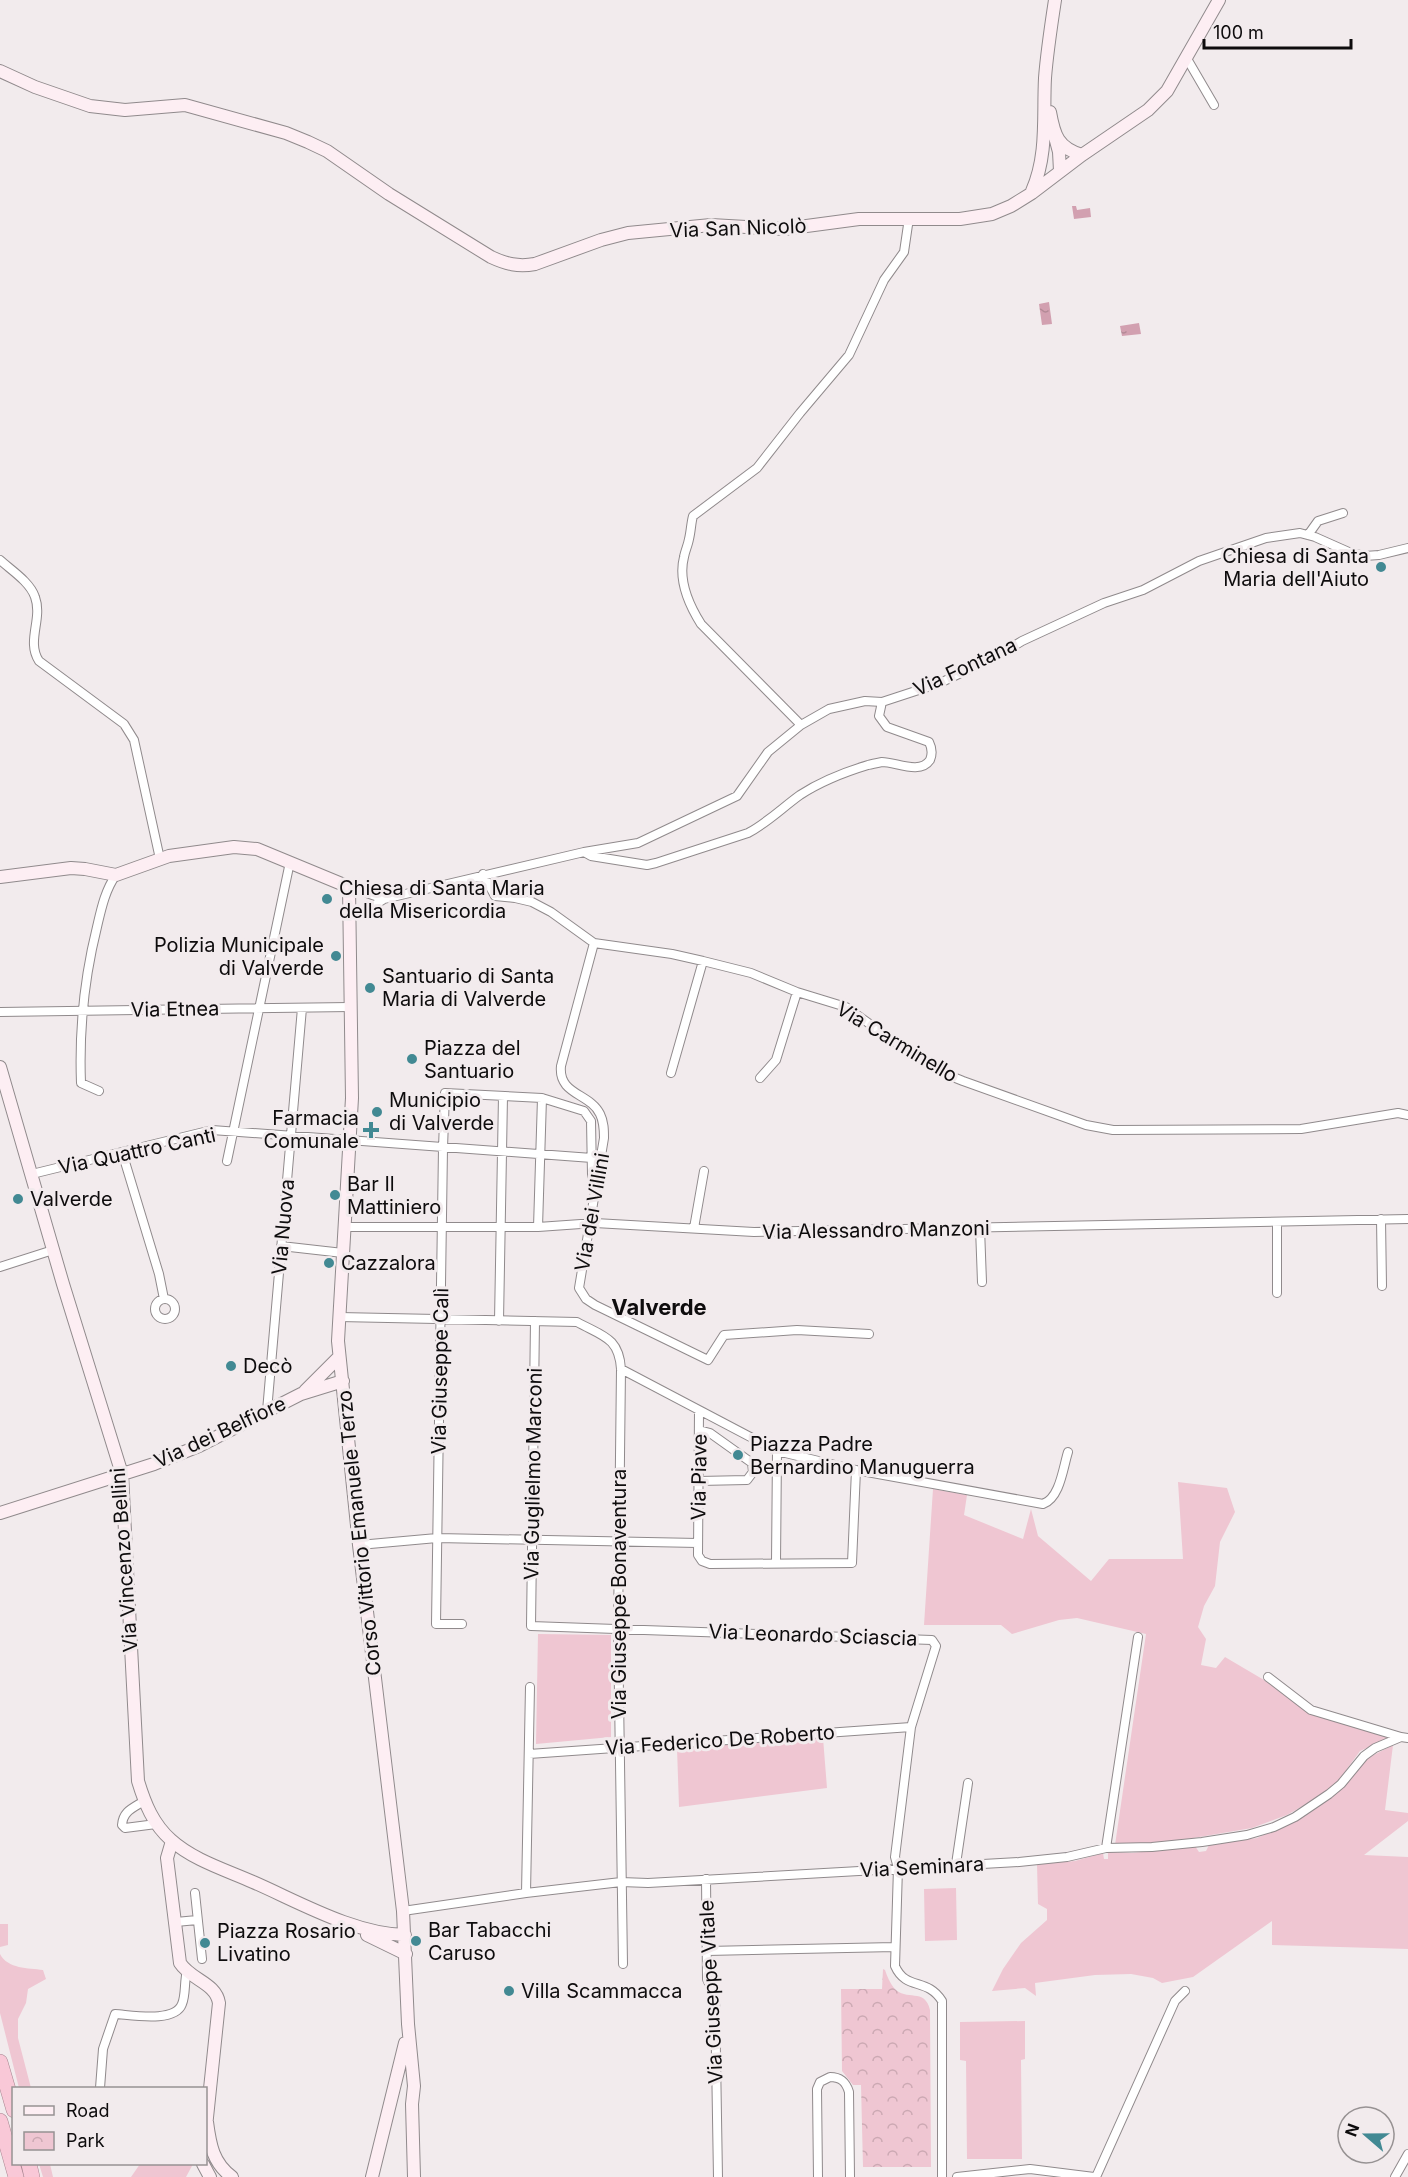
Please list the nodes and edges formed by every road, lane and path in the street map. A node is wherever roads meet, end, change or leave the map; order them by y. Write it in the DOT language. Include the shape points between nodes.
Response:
graph roads {
  1 [pos="1055,0"];
  2 [pos="1219,0"];
  3 [pos="1186,57"];
  4 [pos="0,72"];
  5 [pos="1045,88"];
  6 [pos="1214,105"];
  7 [pos="1054,134"];
  8 [pos="1082,154"];
  9 [pos="1060,171"];
  10 [pos="1032,193"];
  11 [pos="909,218"];
  12 [pos="1343,513"];
  13 [pos="1308,535"];
  14 [pos="1408,548"];
  15 [pos="0,560"];
  16 [pos="882,702"];
  17 [pos="801,725"];
  18 [pos="584,852"];
  19 [pos="160,859"];
  20 [pos="290,862"];
  21 [pos="483,874"];
  22 [pos="116,875"];
  23 [pos="0,877"];
  24 [pos="349,887"];
  25 [pos="384,899"];
  26 [pos="349,915"];
  27 [pos="594,943"];
  28 [pos="703,961"];
  29 [pos="797,992"];
  30 [pos="350,1007"];
  31 [pos="259,1008"];
  32 [pos="302,1008"];
  33 [pos="83,1011"];
  34 [pos="0,1012"];
  35 [pos="0,1067"];
  36 [pos="671,1073"];
  37 [pos="760,1078"];
  38 [pos="99,1091"];
  39 [pos="503,1096"];
  40 [pos="542,1098"];
  41 [pos="1408,1115"];
  42 [pos="233,1132"];
  43 [pos="292,1137"];
  44 [pos="350,1141"];
  45 [pos="443,1148"];
  46 [pos="122,1152"];
  47 [pos="502,1152"];
  48 [pos="540,1155"];
  49 [pos="592,1158"];
  50 [pos="227,1161"];
  51 [pos="704,1171"];
  52 [pos="32,1174"];
  53 [pos="595,1190"];
  54 [pos="1408,1219"];
  55 [pos="1381,1220"];
  56 [pos="1277,1222"];
  57 [pos="588,1224"];
  58 [pos="345,1227"];
  59 [pos="442,1227"];
  60 [pos="500,1227"];
  61 [pos="538,1227"];
  62 [pos="694,1228"];
  63 [pos="980,1228"];
  64 [pos="281,1246"];
  65 [pos="53,1250"];
  66 [pos="343,1253"];
  67 [pos="0,1267"];
  68 [pos="981,1282"];
  69 [pos="1382,1286"];
  70 [pos="1277,1293"];
  71 [pos="164,1299"];
  72 [pos="339,1317"];
  73 [pos="440,1320"];
  74 [pos="499,1321"];
  75 [pos="535,1321"];
  76 [pos="869,1334"];
  77 [pos="339,1358"];
  78 [pos="621,1369"];
  79 [pos="343,1381"];
  80 [pos="301,1394"];
  81 [pos="267,1411"];
  82 [pos="699,1411"];
  83 [pos="699,1430"];
  84 [pos="777,1451"];
  85 [pos="1068,1452"];
  86 [pos="856,1470"];
  87 [pos="122,1474"];
  88 [pos="699,1480"];
  89 [pos="0,1513"];
  90 [pos="437,1538"];
  91 [pos="532,1539"];
  92 [pos="618,1541"];
  93 [pos="698,1543"];
  94 [pos="359,1545"];
  95 [pos="776,1563"];
  96 [pos="462,1624"];
  97 [pos="531,1626"];
  98 [pos="618,1629"];
  99 [pos="1138,1637"];
  100 [pos="1268,1677"];
  101 [pos="530,1687"];
  102 [pos="911,1727"];
  103 [pos="1404,1737"];
  104 [pos="619,1748"];
  105 [pos="529,1754"];
  106 [pos="968,1783"];
  107 [pos="144,1801"];
  108 [pos="156,1824"];
  109 [pos="172,1841"];
  110 [pos="1106,1848"];
  111 [pos="956,1864"];
  112 [pos="898,1868"];
  113 [pos="705,1879"];
  114 [pos="621,1882"];
  115 [pos="195,1893"];
  116 [pos="526,1893"];
  117 [pos="403,1911"];
  118 [pos="337,1918"];
  119 [pos="197,1920"];
  120 [pos="176,1922"];
  121 [pos="405,1935"];
  122 [pos="895,1947"];
  123 [pos="707,1951"];
  124 [pos="406,1954"];
  125 [pos="202,1959"];
  126 [pos="623,1964"];
  127 [pos="185,1970"];
  128 [pos="1185,1991"];
  129 [pos="408,2024"];
  130 [pos="0,2062"];
  131 [pos="396,2085"];
  132 [pos="100,2087"];
  133 [pos="12,2103"];
  134 [pos="412,2104"];
  135 [pos="207,2116"];
  136 [pos="0,2121"];
  137 [pos="207,2130"];
  138 [pos="1408,2154"];
  139 [pos="12,2163"];
  140 [pos="218,2163"];
  141 [pos="207,2173"];
  142 [pos="232,2177"];
  143 [pos="372,2177"];
  144 [pos="414,2177"];
  145 [pos="718,2177"];
  146 [pos="818,2177"];
  147 [pos="850,2177"];
  148 [pos="942,2177"];
  149 [pos="957,2177"];
  150 [pos="1095,2177"];
  151 [pos="1395,2177"];
  1 -- 5 [label="street"];
  2 -- 3 [label="street, Via San Nicolò"];
  3 -- 6 [label="street"];
  3 -- 8 [label="street, Via San Nicolò" via="1167,91 1149,110"];
  4 -- 11 [label="street, Via San Nicolò" via="90,106 125,110 185,105 308,142 491,257 516,266 535,264 628,233 711,225 784,230 859,219"];
  5 -- 7 [label="street"];
  5 -- 10 [label="street" via="1044,145"];
  7 -- 8 [label="street" via="1063,146"];
  7 -- 9 [label="street"];
  8 -- 9 [label="street, Via San Nicolò"];
  9 -- 10 [label="street, Via San Nicolò"];
  10 -- 11 [label="street, Via San Nicolò" via="1011,206 977,217"];
  11 -- 17 [label="street" via="902,257 884,280 849,355 757,468 693,516 683,558 682,572 691,608 701,624"];
  12 -- 13 [label="street" via="1318,521"];
  13 -- 14 [label="street, Via Fontana" via="1365,556"];
  13 -- 16 [label="street, Via Fontana" via="1283,534 1199,561 1143,590 1022,640 940,683"];
  15 -- 19 [label="street" via="35,597 33,652 39,662 130,730"];
  16 -- 17 [label="street, Via Fontana" via="865,700 829,709"];
  16 -- 18 [label="street" via="879,716 887,727 929,742 932,748 928,762 914,767 883,762 839,775 810,789 748,833 656,864"];
  17 -- 18 [label="street, Via Fontana" via="768,752 737,796 638,843"];
  18 -- 21 [label="street"];
  19 -- 20 [label="street" via="234,847 257,849"];
  19 -- 22 [label="street"];
  20 -- 24 [label="street"];
  20 -- 31 [label="street"];
  21 -- 25 [label="street"];
  21 -- 27 [label="street, Via Carminello" via="495,896 532,902"];
  22 -- 23 [label="street" via="71,868"];
  22 -- 33 [label="street" via="102,908 87,965"];
  24 -- 25 [label="street"];
  24 -- 26 [label="street, Corso Vittorio Emanuele Terzo"];
  25 -- 26 [label="street" via="365,911"];
  26 -- 30 [label="street, Corso Vittorio Emanuele Terzo"];
  27 -- 28 [label="street, Via Carminello"];
  27 -- 53 [label="street, Via dei Villini" via="560,1076 562,1082 596,1108 604,1127"];
  28 -- 29 [label="street, Via Carminello" via="752,973"];
  28 -- 36 [label="street"];
  29 -- 37 [label="street" via="776,1060"];
  29 -- 41 [label="street, Via Carminello" via="846,1007 938,1071 1086,1125 1113,1130 1301,1129 1398,1113"];
  30 -- 32 [label="street, Via Etnea"];
  30 -- 44 [label="street, Corso Vittorio Emanuele Terzo"];
  31 -- 32 [label="street, Via Etnea"];
  31 -- 33 [label="street, Via Etnea"];
  31 -- 42 [label="street"];
  32 -- 43 [label="street, Via Nuova"];
  33 -- 34 [label="street, Via Etnea"];
  33 -- 38 [label="street" via="81,1083"];
  35 -- 52 [label="street, Via Vincenzo Bellini"];
  39 -- 40 [label="street"];
  39 -- 45 [label="street, Via Giuseppe Calì" via="445,1093"];
  39 -- 47 [label="street"];
  40 -- 48 [label="street"];
  40 -- 49 [label="street" via="584,1111 591,1121"];
  42 -- 43 [label="street, Via Quattro Canti"];
  42 -- 46 [label="street, Via Quattro Canti" via="212,1130"];
  42 -- 50 [label="street"];
  43 -- 44 [label="street, Via Quattro Canti"];
  43 -- 64 [label="street, Via Nuova"];
  44 -- 45 [label="street, Via Quattro Canti"];
  44 -- 58 [label="street, Corso Vittorio Emanuele Terzo"];
  45 -- 47 [label="street, Via Quattro Canti"];
  45 -- 59 [label="street, Via Giuseppe Calì"];
  46 -- 52 [label="street, Via Quattro Canti"];
  46 -- 71 [label="street"];
  47 -- 48 [label="street, Via Quattro Canti"];
  47 -- 60 [label="street"];
  48 -- 49 [label="street, Via Quattro Canti"];
  48 -- 61 [label="street"];
  49 -- 53 [label="street"];
  51 -- 62 [label="street"];
  52 -- 65 [label="street, Via Vincenzo Bellini"];
  53 -- 57 [label="street, Via dei Villini"];
  54 -- 55 [label="street, Via Alessandro Manzoni"];
  55 -- 56 [label="street, Via Alessandro Manzoni"];
  55 -- 69 [label="street"];
  56 -- 63 [label="street, Via Alessandro Manzoni"];
  56 -- 70 [label="street"];
  57 -- 61 [label="street, Via Alessandro Manzoni"];
  57 -- 62 [label="street, Via Alessandro Manzoni"];
  57 -- 76 [label="street, Via dei Villini" via="579,1287 586,1299 708,1360 724,1335 797,1330"];
  58 -- 59 [label="street, Via Alessandro Manzoni"];
  58 -- 66 [label="street, Corso Vittorio Emanuele Terzo"];
  59 -- 60 [label="street, Via Alessandro Manzoni"];
  59 -- 73 [label="street, Via Giuseppe Calì"];
  60 -- 61 [label="street, Via Alessandro Manzoni"];
  60 -- 74 [label="street"];
  62 -- 63 [label="street, Via Alessandro Manzoni" via="754,1232"];
  63 -- 68 [label="street"];
  64 -- 66 [label="street"];
  64 -- 81 [label="street, Via Nuova"];
  65 -- 67 [label="street"];
  65 -- 87 [label="street, Via Vincenzo Bellini"];
  66 -- 72 [label="street, Corso Vittorio Emanuele Terzo"];
  72 -- 73 [label="street, Via Giuseppe Bonaventura"];
  72 -- 77 [label="street, Corso Vittorio Emanuele Terzo"];
  73 -- 74 [label="street, Via Giuseppe Bonaventura"];
  73 -- 90 [label="street, Via Giuseppe Calì"];
  74 -- 75 [label="street, Via Giuseppe Bonaventura"];
  75 -- 78 [label="street, Via Giuseppe Bonaventura" via="577,1322 610,1340 618,1347"];
  75 -- 91 [label="street, Via Guglielmo Marconi"];
  77 -- 79 [label="street, Corso Vittorio Emanuele Terzo"];
  77 -- 80 [label="street"];
  78 -- 82 [label="street"];
  78 -- 92 [label="street, Via Giuseppe Bonaventura"];
  79 -- 80 [label="street"];
  79 -- 94 [label="street, Corso Vittorio Emanuele Terzo"];
  80 -- 81 [label="street, Via dei Belfiore"];
  81 -- 87 [label="street, Via dei Belfiore" via="199,1446"];
  82 -- 83 [label="street, Via Piave"];
  82 -- 84 [label="street"];
  83 -- 88 [label="street, Via Piave"];
  83 -- 88 [label="street" via="710,1433 752,1462 753,1472 747,1480"];
  84 -- 86 [label="street"];
  84 -- 95 [label="street"];
  85 -- 86 [label="street" via="1056,1492 1050,1502 1043,1504"];
  86 -- 95 [label="street" via="852,1563"];
  87 -- 89 [label="street, Via dei Belfiore"];
  87 -- 107 [label="street, Via Vincenzo Bellini" via="135,1750"];
  88 -- 93 [label="street, Via Piave"];
  90 -- 91 [label="street"];
  90 -- 94 [label="street"];
  90 -- 96 [label="street, Via Giuseppe Calì" via="436,1624"];
  91 -- 92 [label="street"];
  91 -- 97 [label="street, Via Guglielmo Marconi"];
  92 -- 93 [label="street"];
  92 -- 98 [label="street, Via Giuseppe Bonaventura"];
  93 -- 95 [label="street" via="698,1555 710,1564"];
  94 -- 117 [label="street, Corso Vittorio Emanuele Terzo"];
  97 -- 98 [label="street, Via Leonardo Sciascia"];
  98 -- 102 [label="street, Via Leonardo Sciascia" via="932,1640 936,1646"];
  98 -- 104 [label="street, Via Giuseppe Bonaventura"];
  99 -- 110 [label="street"];
  100 -- 103 [label="street" via="1311,1710"];
  101 -- 105 [label="street"];
  102 -- 104 [label="street, Via Federico De Roberto"];
  102 -- 112 [label="street, Via Leonardo Sciascia" via="895,1857"];
  103 -- 110 [label="street, Via Seminara" via="1364,1756 1341,1785 1274,1827 1202,1842"];
  104 -- 105 [label="street, Via Federico De Roberto"];
  104 -- 114 [label="street, Via Giuseppe Bonaventura"];
  105 -- 116 [label="street"];
  106 -- 111 [label="street"];
  107 -- 108 [label="street, Via Vincenzo Bellini"];
  107 -- 108 [label="street" via="128,1811 122,1825 125,1828"];
  108 -- 109 [label="street, Via Vincenzo Bellini"];
  109 -- 118 [label="street, Via Vincenzo Bellini" via="201,1859"];
  109 -- 120 [label="street" via="167,1858"];
  110 -- 111 [label="street, Via Seminara" via="1067,1857"];
  111 -- 112 [label="street, Via Seminara"];
  112 -- 113 [label="street, Via Seminara"];
  112 -- 122 [label="street, Via Leonardo Sciascia"];
  113 -- 114 [label="street, Via Seminara"];
  113 -- 123 [label="street, Via Giuseppe Vitale"];
  114 -- 116 [label="street, Via Seminara"];
  114 -- 126 [label="street, Via Giuseppe Bonaventura"];
  115 -- 119 [label="street"];
  116 -- 117 [label="street, Via Seminara"];
  117 -- 121 [label="street, Corso Vittorio Emanuele Terzo"];
  118 -- 121 [label="street" via="380,1933"];
  118 -- 124 [label="street"];
  119 -- 120 [label="street"];
  119 -- 125 [label="street"];
  120 -- 127 [label="street" via="180,1963"];
  121 -- 124 [label="street, Corso Vittorio Emanuele Terzo"];
  122 -- 123 [label="street"];
  122 -- 148 [label="street, Via Leonardo Sciascia" via="895,1966 903,1979 929,1987 942,2001"];
  123 -- 145 [label="street, Via Giuseppe Vitale" via="707,1979 715,1996"];
  124 -- 129 [label="street, Corso Vittorio Emanuele Terzo"];
  127 -- 132 [label="street" via="184,1998 175,2013 115,2014 103,2049"];
  127 -- 135 [label="street" via="214,1990 219,2003"];
  128 -- 150 [label="street" via="1175,2001"];
  129 -- 131 [label="street"];
  129 -- 134 [label="street, Corso Vittorio Emanuele Terzo"];
  130 -- 133 [label="highway"];
  131 -- 134 [label="street" via="408,2088"];
  131 -- 143 [label="street"];
  134 -- 144 [label="street, Corso Vittorio Emanuele Terzo"];
  136 -- 139 [label="highway"];
  137 -- 140 [label="street"];
  138 -- 151 [label="street"];
  140 -- 141 [label="street"];
  140 -- 142 [label="street"];
  146 -- 147 [label="street" via="817,2089 824,2078 837,2077 849,2092"];
  149 -- 150 [label="street" via="1030,2169"];
}
